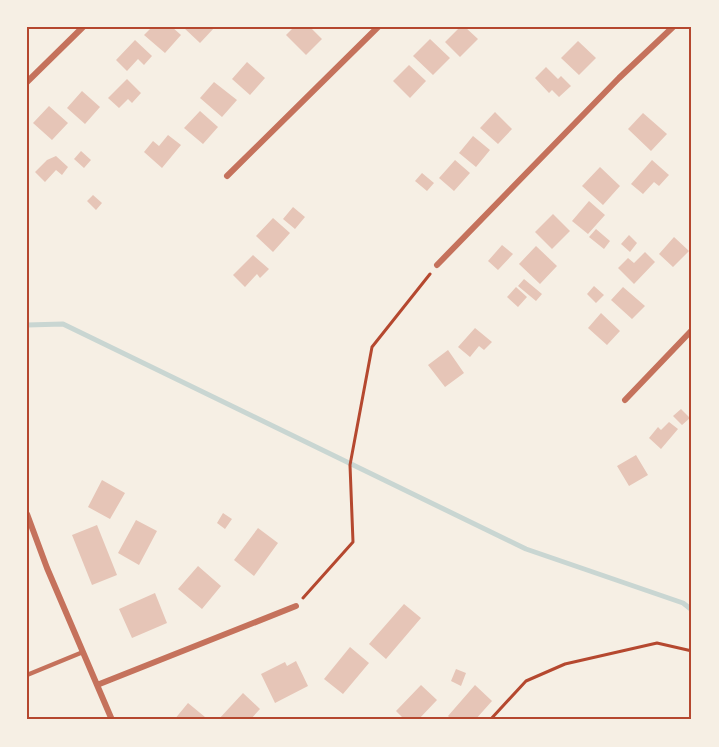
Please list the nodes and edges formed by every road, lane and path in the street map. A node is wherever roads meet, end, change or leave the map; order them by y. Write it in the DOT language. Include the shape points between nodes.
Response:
graph roads {
  1 [pos="83,27"];
  2 [pos="378,27"];
  3 [pos="673,27"];
  4 [pos="27,82"];
  5 [pos="227,176"];
  6 [pos="437,265"];
  7 [pos="692,330"];
  8 [pos="625,400"];
  9 [pos="27,514"];
  10 [pos="296,606"];
  11 [pos="692,651"];
  12 [pos="83,652"];
  13 [pos="27,675"];
  14 [pos="97,685"];
  15 [pos="112,720"];
  16 [pos="490,720"];
  1 -- 4 [label="street"];
  2 -- 5 [label="street"];
  3 -- 6 [label="street" via="618,78"];
  6 -- 10 [label="path" via="372,347 350,465 353,542"];
  7 -- 8 [label="street"];
  9 -- 12 [label="street"];
  10 -- 14 [label="street"];
  11 -- 16 [label="path" via="657,642 565,664 526,681"];
  12 -- 13 [label="lane"];
  12 -- 14 [label="street"];
  14 -- 15 [label="street"];
}
